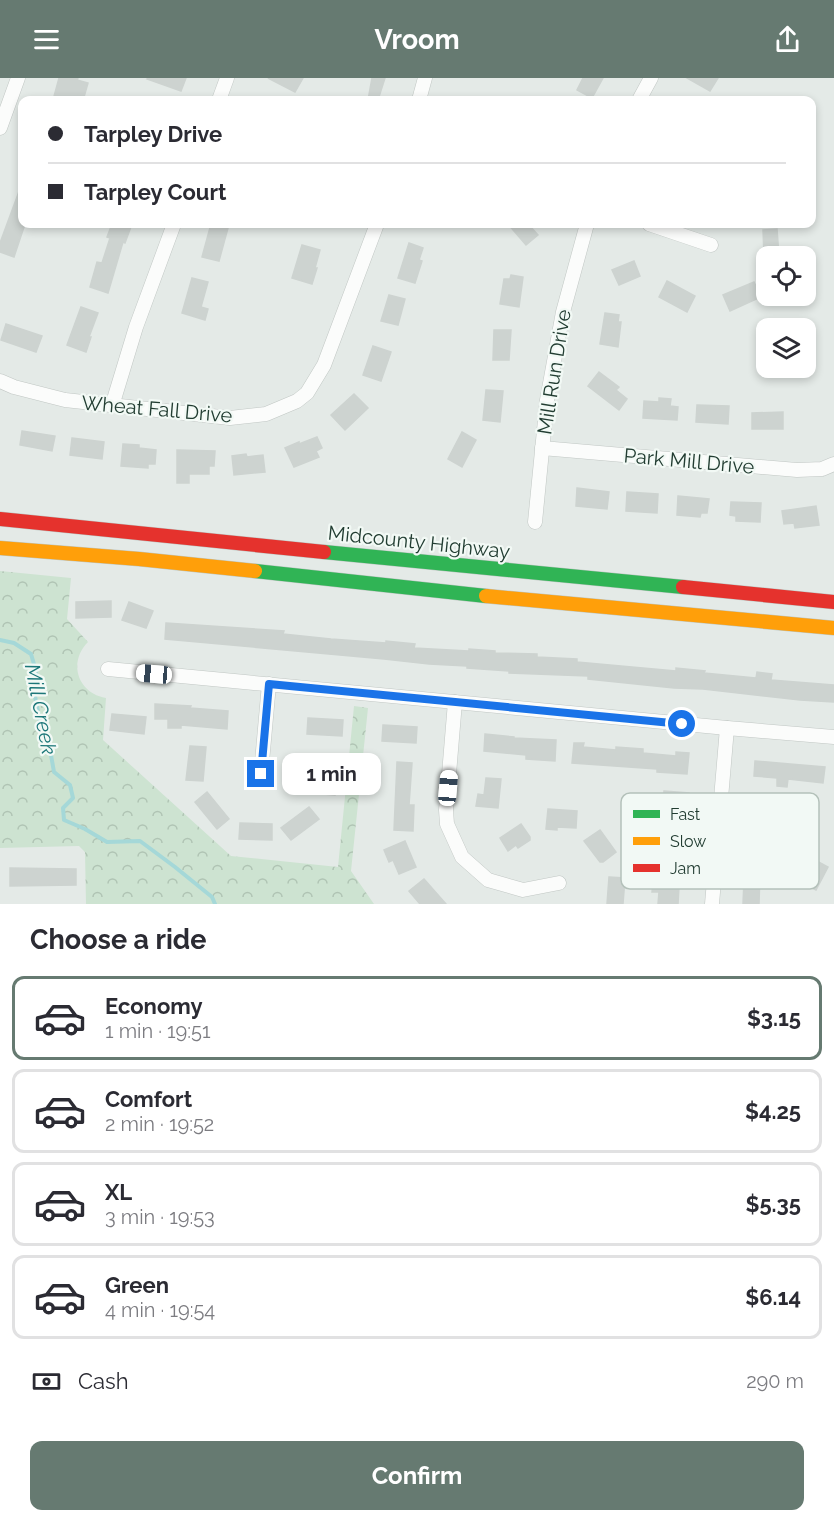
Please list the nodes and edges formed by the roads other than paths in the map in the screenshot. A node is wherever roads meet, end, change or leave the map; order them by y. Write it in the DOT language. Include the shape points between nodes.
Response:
graph roads {
  1 [pos="18,78"];
  2 [pos="227,78"];
  3 [pos="425,78"];
  4 [pos="651,78"];
  5 [pos="220,96"];
  6 [pos="420,96"];
  7 [pos="641,96"];
  8 [pos="0,128"];
  9 [pos="173,228"];
  10 [pos="375,228"];
  11 [pos="586,228"];
  12 [pos="661,228"];
  13 [pos="711,245"];
  14 [pos="0,381"];
  15 [pos="112,406"];
  16 [pos="542,447"];
  17 [pos="834,464"];
  18 [pos="0,519"];
  19 [pos="535,522"];
  20 [pos="0,548"];
  21 [pos="834,602"];
  22 [pos="834,628"];
  23 [pos="108,669"];
  24 [pos="269,684"];
  25 [pos="456,702"];
  26 [pos="727,728"];
  27 [pos="834,736"];
  28 [pos="261,774"];
  29 [pos="721,793"];
  30 [pos="559,883"];
  31 [pos="713,889"];
  32 [pos="712,904"];
  1 -- 8 [label="street"];
  2 -- 5 [label="street"];
  3 -- 6 [label="street"];
  4 -- 7 [label="street"];
  9 -- 15 [label="street"];
  10 -- 15 [label="street, Wheat Fall Drive" via="324,365 307,393 297,401 266,414 230,418"];
  11 -- 16 [label="street, Mill Run Drive" via="562,312"];
  12 -- 13 [label="street"];
  14 -- 15 [label="street, Wheat Fall Drive" via="65,400"];
  16 -- 17 [label="street, Park Mill Drive" via="797,470 822,469"];
  16 -- 19 [label="street, Mill Run Drive"];
  18 -- 21 [label="main road, Midcounty Highway"];
  20 -- 22 [label="main road"];
  23 -- 24 [label="street"];
  24 -- 25 [label="street"];
  24 -- 28 [label="street"];
  25 -- 26 [label="street"];
  25 -- 30 [label="street" via="446,810 447,824 462,857 488,880 505,886 523,890"];
  26 -- 27 [label="street"];
  26 -- 29 [label="street"];
  31 -- 32 [label="street"];
}
